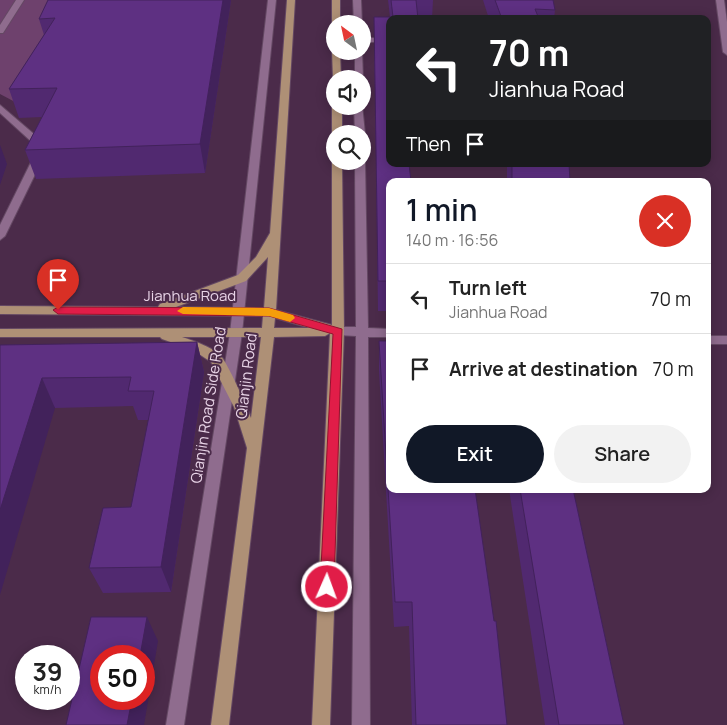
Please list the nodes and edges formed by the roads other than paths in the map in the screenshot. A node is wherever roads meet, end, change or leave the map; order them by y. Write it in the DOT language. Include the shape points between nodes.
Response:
graph roads {
  1 [pos="20,0"];
  2 [pos="272,0"];
  3 [pos="291,0"];
  4 [pos="336,0"];
  5 [pos="357,0"];
  6 [pos="720,0"];
  7 [pos="336,15"];
  8 [pos="358,15"];
  9 [pos="0,31"];
  10 [pos="371,40"];
  11 [pos="386,40"];
  12 [pos="727,52"];
  13 [pos="0,108"];
  14 [pos="337,170"];
  15 [pos="360,170"];
  16 [pos="275,229"];
  17 [pos="0,236"];
  18 [pos="242,278"];
  19 [pos="0,310"];
  20 [pos="154,311"];
  21 [pos="238,311"];
  22 [pos="269,312"];
  23 [pos="338,331"];
  24 [pos="362,332"];
  25 [pos="0,333"];
  26 [pos="159,333"];
  27 [pos="236,333"];
  28 [pos="386,333"];
  29 [pos="268,334"];
  30 [pos="711,340"];
  31 [pos="727,340"];
  32 [pos="228,385"];
  33 [pos="254,448"];
  34 [pos="175,725"];
  35 [pos="220,725"];
  36 [pos="321,725"];
  37 [pos="361,725"];
  1 -- 9 [label="street"];
  2 -- 18 [label="street, Qianjin Road Side Road"];
  3 -- 16 [label="main road, Qianjin Road"];
  4 -- 7 [label="main road"];
  5 -- 8 [label="street"];
  6 -- 12 [label="street"];
  10 -- 11 [label="street"];
  13 -- 17 [label="street" via="39,142 40,154"];
  14 -- 23 [label="main road"];
  15 -- 24 [label="street"];
  16 -- 18 [label="main road" via="260,259"];
  16 -- 22 [label="main road, Qianjin Road"];
  18 -- 20 [label="main road"];
  18 -- 21 [label="street, Qianjin Road Side Road"];
  19 -- 20 [label="main road, Jianhua Road"];
  20 -- 21 [label="main road, Jianhua Road"];
  21 -- 22 [label="main road, Jianhua Road"];
  21 -- 27 [label="street, Qianjin Road Side Road"];
  22 -- 23 [label="main road, Jianhua Road"];
  22 -- 29 [label="main road, Qianjin Road"];
  23 -- 24 [label="street"];
  23 -- 29 [label="main road"];
  23 -- 36 [label="main road"];
  24 -- 28 [label="street"];
  24 -- 37 [label="street"];
  25 -- 26 [label="main road"];
  26 -- 27 [label="main road"];
  26 -- 32 [label="main road" via="197,347 216,359"];
  27 -- 29 [label="main road"];
  27 -- 32 [label="street, Qianjin Road Side Road"];
  29 -- 33 [label="main road, Qianjin Road"];
  30 -- 31 [label="street"];
  32 -- 33 [label="main road" via="241,407"];
  32 -- 34 [label="street, Qianjin Road Side Road"];
  33 -- 35 [label="main road, Qianjin Road"];
}
